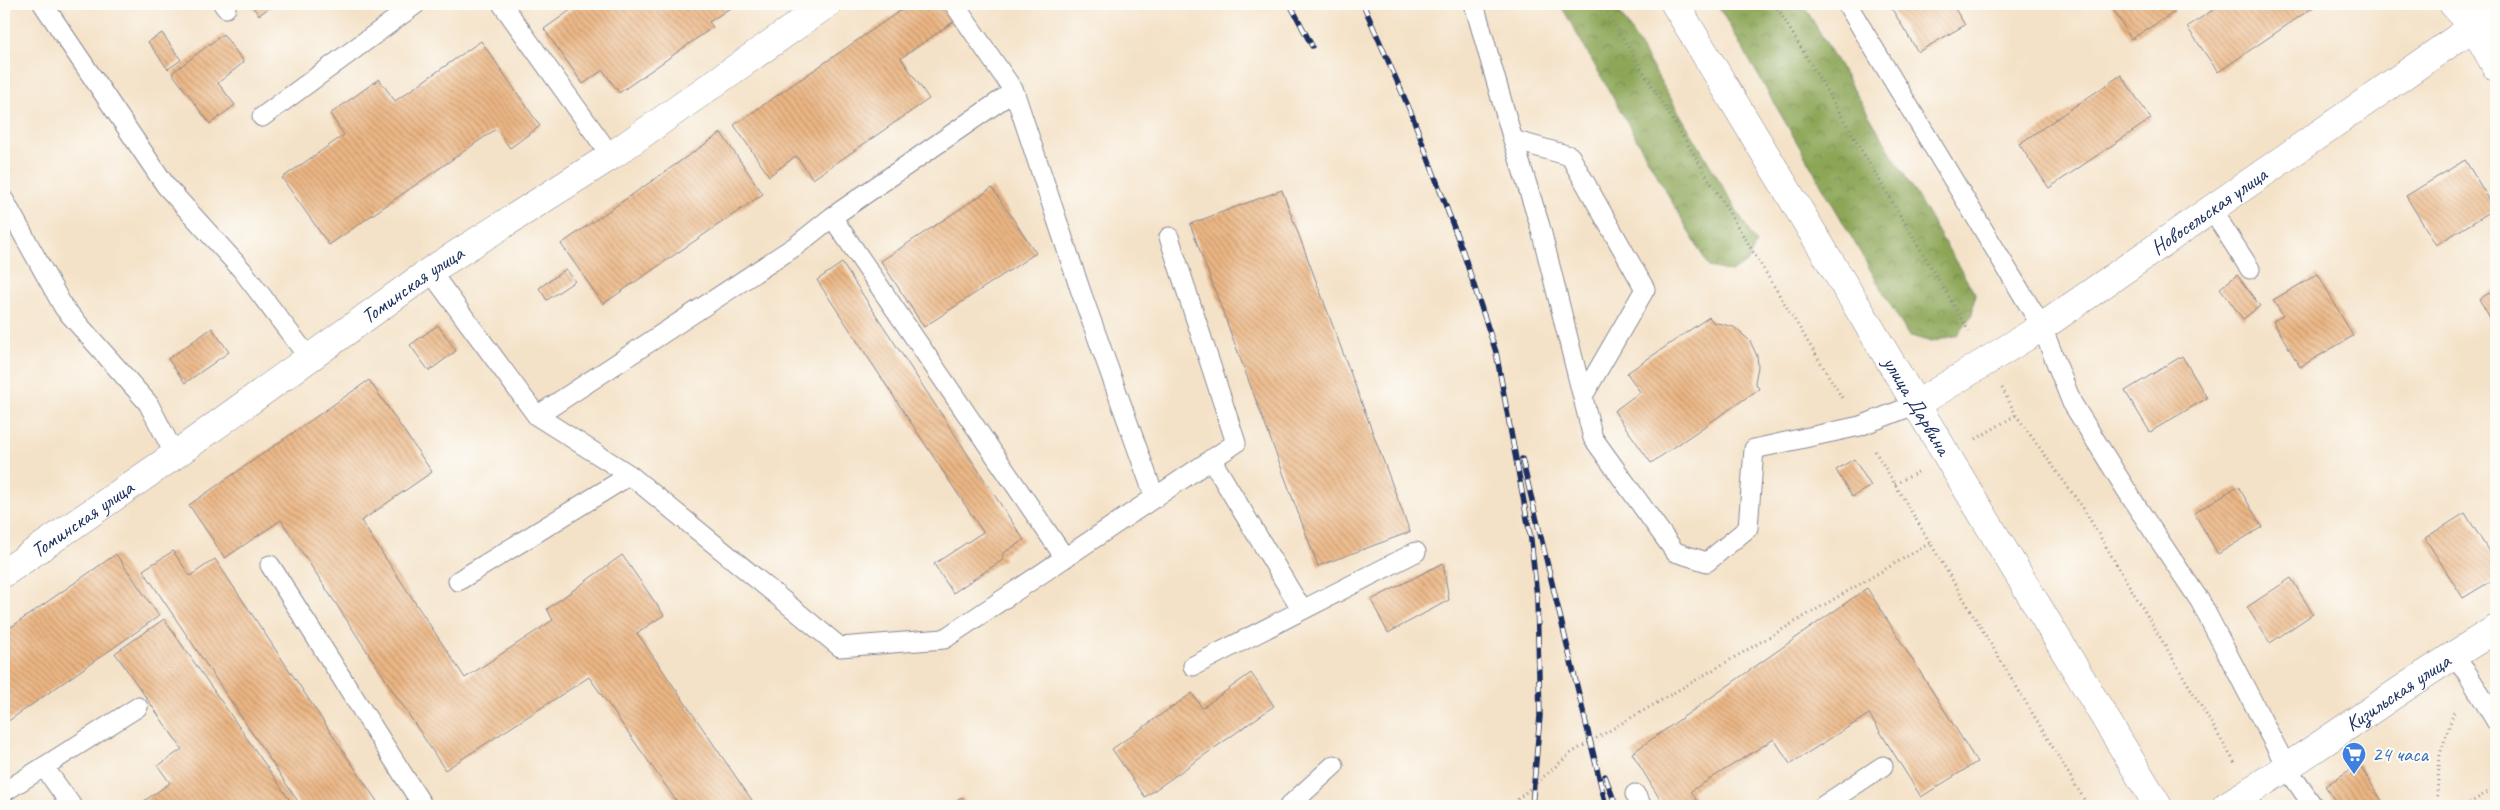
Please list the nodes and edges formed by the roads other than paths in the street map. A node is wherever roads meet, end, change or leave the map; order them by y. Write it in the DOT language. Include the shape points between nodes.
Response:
graph roads {
  1 [pos="43,4"];
  2 [pos="416,4"];
  3 [pos="502,4"];
  4 [pos="827,4"];
  5 [pos="954,4"];
  6 [pos="1474,4"];
  7 [pos="1675,4"];
  8 [pos="1847,4"];
  9 [pos="2453,4"];
  10 [pos="2496,11"];
  11 [pos="2474,27"];
  12 [pos="2496,67"];
  13 [pos="1014,91"];
  14 [pos="262,117"];
  15 [pos="1512,140"];
  16 [pos="611,156"];
  17 [pos="4,200"];
  18 [pos="2212,210"];
  19 [pos="832,217"];
  20 [pos="1169,236"];
  21 [pos="2250,269"];
  22 [pos="430,271"];
  23 [pos="2042,328"];
  24 [pos="308,358"];
  25 [pos="1583,396"];
  26 [pos="1916,404"];
  27 [pos="537,416"];
  28 [pos="175,456"];
  29 [pos="1211,459"];
  30 [pos="630,475"];
  31 [pos="1155,498"];
  32 [pos="1416,552"];
  33 [pos="1065,558"];
  34 [pos="270,565"];
  35 [pos="4,573"];
  36 [pos="458,581"];
  37 [pos="1302,610"];
  38 [pos="2496,629"];
  39 [pos="2460,664"];
  40 [pos="1193,666"];
  41 [pos="138,707"];
  42 [pos="2496,722"];
  43 [pos="1334,765"];
  44 [pos="1883,766"];
  45 [pos="44,767"];
  46 [pos="2288,768"];
  47 [pos="4,792"];
  48 [pos="72,806"];
  49 [pos="424,806"];
  50 [pos="1289,806"];
  51 [pos="1823,806"];
  52 [pos="2158,806"];
  53 [pos="2226,806"];
  54 [pos="2313,806"];
  1 -- 24 [label="lane" via="166,186 242,270"];
  2 -- 14 [label="lane"];
  3 -- 16 [label="lane"];
  4 -- 16 [label="street, Томинская улица"];
  5 -- 13 [label="lane"];
  6 -- 15 [label="lane"];
  7 -- 26 [label="street, улица Дарвина"];
  8 -- 23 [label="lane"];
  9 -- 11 [label="street"];
  10 -- 11 [label="street, Новосельская улица"];
  11 -- 12 [label="street"];
  11 -- 18 [label="street, Новосельская улица"];
  13 -- 19 [label="lane"];
  13 -- 31 [label="lane"];
  15 -- 25 [label="lane" via="1540,226"];
  15 -- 25 [label="lane" via="1570,156 1645,290"];
  16 -- 22 [label="street, Томинская улица"];
  17 -- 28 [label="lane" via="64,308 148,403"];
  18 -- 21 [label="lane"];
  18 -- 23 [label="street, Новосельская улица"];
  19 -- 27 [label="lane" via="797,245"];
  19 -- 33 [label="lane"];
  20 -- 29 [label="lane" via="1236,443"];
  22 -- 24 [label="street, Томинская улица"];
  22 -- 27 [label="lane"];
  23 -- 26 [label="street, Новосельская улица"];
  23 -- 46 [label="lane" via="2072,403 2200,601"];
  24 -- 28 [label="street, Томинская улица"];
  25 -- 26 [label="lane" via="1593,438 1675,552 1707,562 1748,528 1754,449 1860,426"];
  26 -- 52 [label="street, улица Дарвина"];
  27 -- 30 [label="lane"];
  28 -- 35 [label="street, Томинская улица"];
  29 -- 31 [label="lane"];
  29 -- 37 [label="lane"];
  30 -- 33 [label="lane" via="840,647 944,639"];
  30 -- 36 [label="lane"];
  31 -- 33 [label="lane"];
  32 -- 37 [label="lane"];
  34 -- 49 [label="lane"];
  37 -- 40 [label="lane"];
  38 -- 39 [label="street, Кизильская улица"];
  39 -- 42 [label="lane"];
  39 -- 46 [label="street, Кизильская улица"];
  41 -- 45 [label="lane"];
  43 -- 50 [label="lane"];
  44 -- 51 [label="lane"];
  45 -- 47 [label="lane"];
  45 -- 48 [label="lane"];
  46 -- 53 [label="street, Кизильская улица"];
  46 -- 54 [label="lane"];
}
